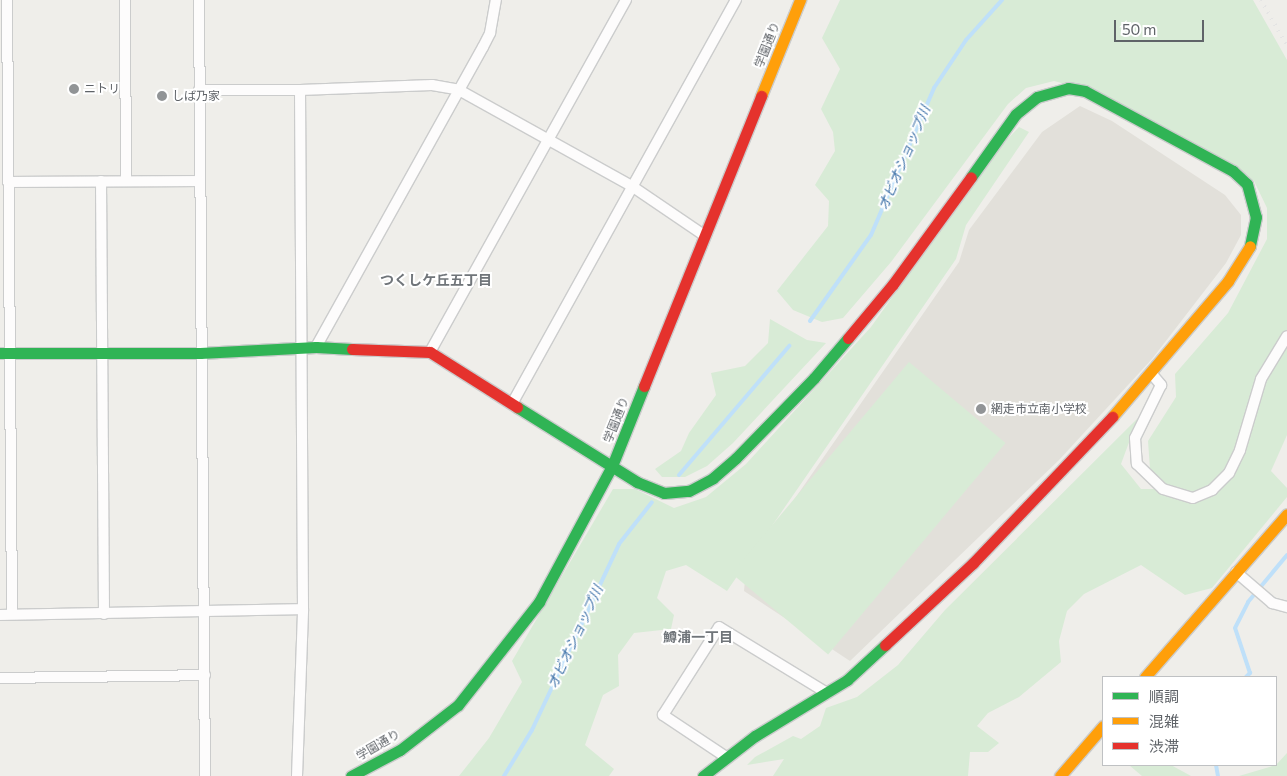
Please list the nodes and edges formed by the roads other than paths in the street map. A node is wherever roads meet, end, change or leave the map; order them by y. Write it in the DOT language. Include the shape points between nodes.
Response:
graph roads {
  1 [pos="7,0"];
  2 [pos="125,0"];
  3 [pos="199,0"];
  4 [pos="496,0"];
  5 [pos="626,0"];
  6 [pos="736,0"];
  7 [pos="800,0"];
  8 [pos="199,90"];
  9 [pos="300,90"];
  10 [pos="459,90"];
  11 [pos="4,91"];
  12 [pos="550,140"];
  13 [pos="101,181"];
  14 [pos="126,181"];
  15 [pos="200,181"];
  16 [pos="8,182"];
  17 [pos="633,187"];
  18 [pos="705,236"];
  19 [pos="1287,336"];
  20 [pos="316,347"];
  21 [pos="302,349"];
  22 [pos="430,352"];
  23 [pos="4,353"];
  24 [pos="101,353"];
  25 [pos="200,353"];
  26 [pos="1151,373"];
  27 [pos="513,402"];
  28 [pos="612,466"];
  29 [pos="1287,514"];
  30 [pos="1236,572"];
  31 [pos="1287,607"];
  32 [pos="303,609"];
  33 [pos="205,611"];
  34 [pos="12,614"];
  35 [pos="104,614"];
  36 [pos="0,615"];
  37 [pos="205,675"];
  38 [pos="1146,676"];
  39 [pos="0,678"];
  40 [pos="826,693"];
  41 [pos="1102,727"];
  42 [pos="726,758"];
  43 [pos="205,776"];
  44 [pos="297,776"];
  45 [pos="351,776"];
  46 [pos="703,776"];
  47 [pos="1060,776"];
  1 -- 11 [label="street"];
  2 -- 14 [label="street"];
  3 -- 8 [label="street"];
  4 -- 10 [label="street" via="490,33"];
  5 -- 12 [label="street"];
  6 -- 17 [label="street"];
  7 -- 18 [label="street, 学園通り"];
  8 -- 9 [label="street"];
  8 -- 15 [label="street"];
  9 -- 10 [label="street" via="432,85"];
  9 -- 21 [label="street"];
  10 -- 12 [label="street"];
  10 -- 20 [label="street"];
  11 -- 16 [label="street"];
  12 -- 17 [label="street"];
  12 -- 22 [label="street"];
  13 -- 14 [label="street"];
  13 -- 16 [label="street"];
  13 -- 24 [label="street"];
  14 -- 15 [label="street"];
  15 -- 25 [label="street"];
  16 -- 23 [label="street"];
  17 -- 18 [label="street"];
  17 -- 27 [label="street"];
  18 -- 28 [label="street, 学園通り"];
  19 -- 26 [label="street" via="1261,379 1236,461 1222,481 1198,496 1183,497 1163,488 1137,464 1135,438 1162,384"];
  20 -- 21 [label="street"];
  20 -- 22 [label="street"];
  21 -- 25 [label="street"];
  21 -- 32 [label="street"];
  22 -- 27 [label="street"];
  23 -- 24 [label="street"];
  23 -- 34 [label="street"];
  24 -- 25 [label="street"];
  24 -- 35 [label="street"];
  25 -- 33 [label="street"];
  26 -- 28 [label="street" via="1239,268 1254,232 1256,217 1252,199 1247,184 1233,171 1106,101 1085,91 1068,88 1037,97 1016,114 893,284 814,378 713,478 688,491 664,493"];
  26 -- 40 [label="street" via="1083,451 973,563 896,637"];
  27 -- 28 [label="street"];
  28 -- 45 [label="street, 学園通り" via="538,602 483,676 458,705 431,728"];
  29 -- 30 [label="street"];
  30 -- 31 [label="street" via="1272,603"];
  30 -- 38 [label="street"];
  32 -- 33 [label="street"];
  32 -- 44 [label="street"];
  33 -- 35 [label="street"];
  33 -- 37 [label="street"];
  34 -- 35 [label="street"];
  34 -- 36 [label="street"];
  37 -- 39 [label="street"];
  37 -- 43 [label="street"];
  40 -- 42 [label="street"];
  40 -- 42 [label="street" via="719,627 663,715"];
  41 -- 47 [label="street"];
  42 -- 46 [label="street"];
}
